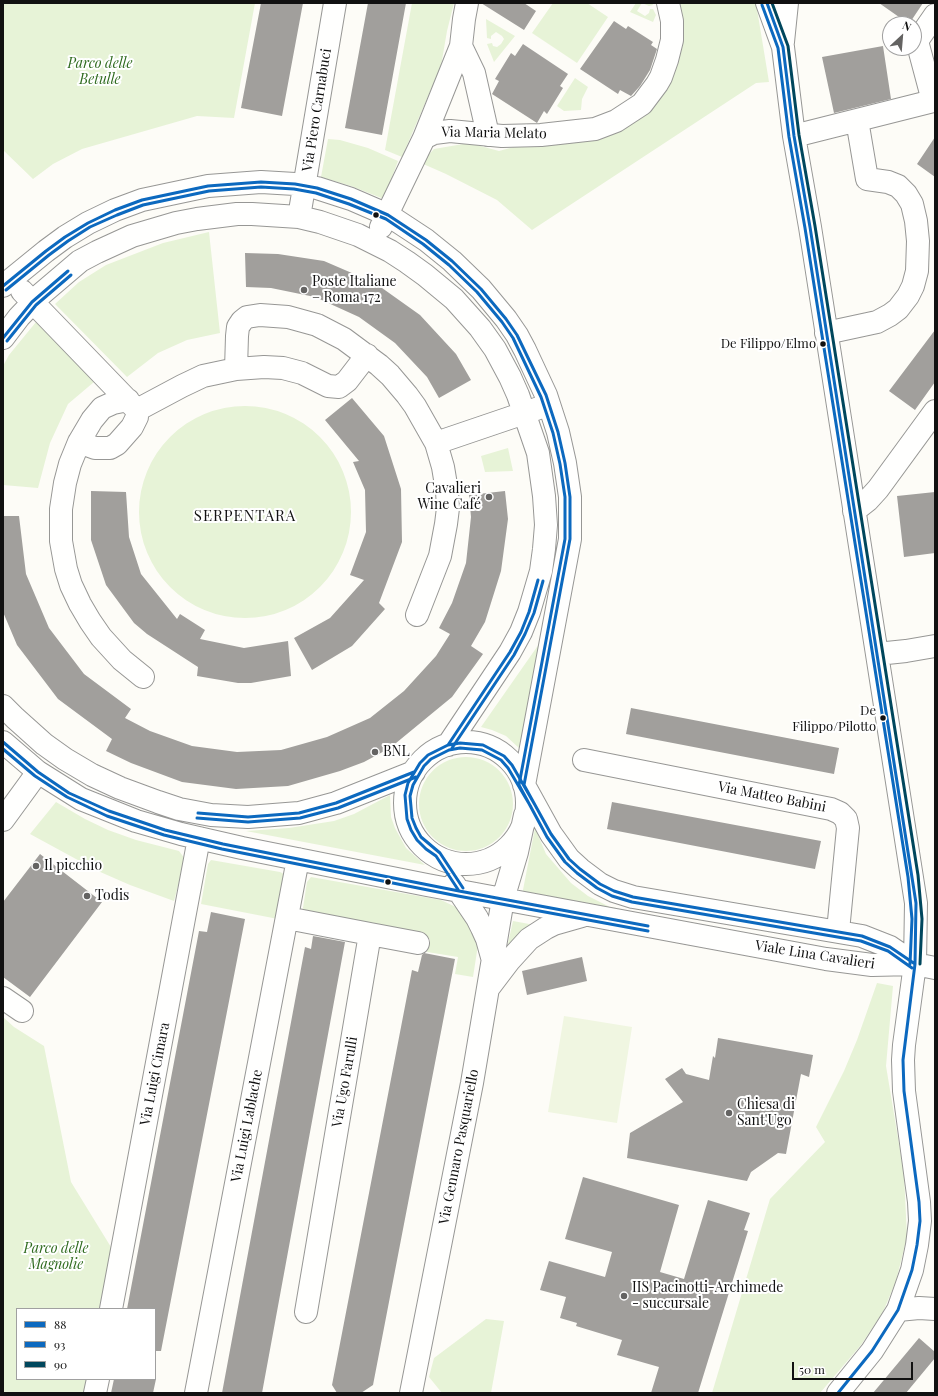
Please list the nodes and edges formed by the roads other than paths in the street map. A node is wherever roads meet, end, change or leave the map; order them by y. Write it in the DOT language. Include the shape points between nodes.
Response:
graph roads {
  1 [pos="335,3"];
  2 [pos="467,3"];
  3 [pos="668,3"];
  4 [pos="767,3"];
  5 [pos="787,3"];
  6 [pos="935,15"];
  7 [pos="461,46"];
  8 [pos="783,47"];
  9 [pos="934,101"];
  10 [pos="858,120"];
  11 [pos="488,134"];
  12 [pos="794,136"];
  13 [pos="424,138"];
  14 [pos="305,185"];
  15 [pos="388,215"];
  16 [pos="299,218"];
  17 [pos="373,242"];
  18 [pos="6,279"];
  19 [pos="32,302"];
  20 [pos="826,333"];
  21 [pos="3,338"];
  22 [pos="367,355"];
  23 [pos="236,369"];
  24 [pos="549,404"];
  25 [pos="133,405"];
  26 [pos="935,411"];
  27 [pos="525,412"];
  28 [pos="79,442"];
  29 [pos="436,443"];
  30 [pos="854,511"];
  31 [pos="417,615"];
  32 [pos="935,646"];
  33 [pos="877,654"];
  34 [pos="143,677"];
  35 [pos="7,716"];
  36 [pos="3,742"];
  37 [pos="448,745"];
  38 [pos="584,760"];
  39 [pos="38,772"];
  40 [pos="414,772"];
  41 [pos="524,785"];
  42 [pos="525,815"];
  43 [pos="3,820"];
  44 [pos="199,838"];
  45 [pos="436,856"];
  46 [pos="298,859"];
  47 [pos="459,891"];
  48 [pos="503,899"];
  49 [pos="588,915"];
  50 [pos="287,918"];
  51 [pos="838,931"];
  52 [pos="370,934"];
  53 [pos="418,943"];
  54 [pos="492,960"];
  55 [pos="925,966"];
  56 [pos="488,989"];
  57 [pos="3,998"];
  58 [pos="22,1011"];
  59 [pos="111,1308"];
  60 [pos="935,1309"];
  61 [pos="898,1310"];
  62 [pos="306,1312"];
  63 [pos="98,1380"];
  64 [pos="95,1393"];
  65 [pos="196,1393"];
  66 [pos="411,1393"];
  67 [pos="838,1393"];
  1 -- 14 [label="street, Via Piero Carnabuci"];
  2 -- 7 [label="street, Via Maria Melato"];
  3 -- 11 [label="street, Via Maria Melato" via="673,29 667,60 657,84 646,100 636,108 612,123 588,130 529,136"];
  4 -- 8 [label="street"];
  5 -- 8 [label="street"];
  6 -- 9 [label="street" via="917,41"];
  7 -- 11 [label="street" via="476,80"];
  7 -- 13 [label="street, Via Maria Melato"];
  8 -- 12 [label="street"];
  9 -- 10 [label="street"];
  10 -- 12 [label="street"];
  10 -- 20 [label="street" via="867,179 898,186 912,204 918,242 917,271 908,296 890,315 877,322"];
  11 -- 13 [label="street, Via Maria Melato" via="446,131"];
  12 -- 20 [label="street"];
  13 -- 15 [label="street, Via Maria Melato"];
  14 -- 15 [label="street" via="351,198"];
  14 -- 16 [label="street, Via Piero Carnabuci"];
  14 -- 18 [label="street" via="260,182 233,184 142,200 88,223"];
  15 -- 17 [label="street, Via Maria Melato"];
  15 -- 24 [label="street" via="444,254 467,275 506,319 526,350"];
  16 -- 17 [label="street" via="320,222"];
  16 -- 19 [label="street" via="237,214 197,219 146,232 114,244 80,262"];
  17 -- 27 [label="street" via="425,275 454,299 480,328 495,349"];
  18 -- 19 [label="street"];
  19 -- 21 [label="street"];
  19 -- 25 [label="street"];
  20 -- 30 [label="street"];
  22 -- 23 [label="street" via="347,381 339,387 322,384 302,373 283,368"];
  22 -- 23 [label="street" via="344,338 317,325 288,317 260,315 247,317 240,323"];
  22 -- 29 [label="street" via="390,375 407,395"];
  23 -- 25 [label="street" via="203,376"];
  24 -- 27 [label="street"];
  24 -- 41 [label="street" via="569,484 570,532"];
  25 -- 28 [label="street" via="113,403 102,408"];
  25 -- 28 [label="street" via="136,416 132,427 117,444 110,448 94,448"];
  26 -- 30 [label="street" via="878,489"];
  27 -- 29 [label="street"];
  27 -- 37 [label="street" via="538,453 544,496 546,524 541,571 521,632 506,659"];
  28 -- 34 [label="street" via="67,474 61,508 61,541 69,577 80,604 94,627 122,660"];
  29 -- 31 [label="street" via="443,467 448,508 440,556"];
  30 -- 33 [label="street"];
  32 -- 33 [label="street"];
  33 -- 55 [label="street"];
  35 -- 40 [label="street" via="56,754 92,775 158,802 211,815 248,817 299,813 336,803"];
  36 -- 39 [label="street, Viale Lina Cavalieri"];
  37 -- 40 [label="street" via="428,755"];
  37 -- 41 [label="street" via="472,743 494,750 512,765"];
  38 -- 51 [label="street, Via Matteo Babini" via="831,808 840,813 846,819 848,828"];
  39 -- 43 [label="street"];
  39 -- 44 [label="street, Viale Lina Cavalieri" via="96,806 136,821"];
  40 -- 45 [label="street" via="405,795 407,819 417,840"];
  41 -- 42 [label="street"];
  41 -- 51 [label="street, Viale Lina Cavalieri" via="551,834 569,859 587,875 614,892"];
  42 -- 45 [label="street" via="513,841 491,859 457,864"];
  42 -- 48 [label="street, Via Gennaro Pasquariello"];
  44 -- 46 [label="street, Viale Lina Cavalieri"];
  44 -- 59 [label="street, Via Luigi Cimara"];
  45 -- 47 [label="street"];
  46 -- 47 [label="street, Viale Lina Cavalieri"];
  46 -- 50 [label="street, Via Luigi Lablache"];
  47 -- 48 [label="street, Viale Lina Cavalieri"];
  47 -- 54 [label="street" via="482,928"];
  48 -- 49 [label="street, Viale Lina Cavalieri"];
  48 -- 54 [label="street, Via Gennaro Pasquariello"];
  49 -- 55 [label="street, Viale Lina Cavalieri" via="855,964"];
  49 -- 56 [label="street" via="554,924 529,939"];
  50 -- 52 [label="street"];
  50 -- 65 [label="street, Via Luigi Lablache"];
  51 -- 55 [label="street, Viale Lina Cavalieri" via="879,942"];
  52 -- 53 [label="street"];
  52 -- 62 [label="street, Via Ugo Farulli"];
  54 -- 56 [label="street, Via Gennaro Pasquariello"];
  55 -- 61 [label="street" via="904,1045 906,1108 916,1172 920,1221 916,1255"];
  56 -- 66 [label="street, Via Gennaro Pasquariello"];
  57 -- 58 [label="street"];
  60 -- 61 [label="street"];
  61 -- 67 [label="street" via="872,1351"];
  63 -- 64 [label="street"];
}
